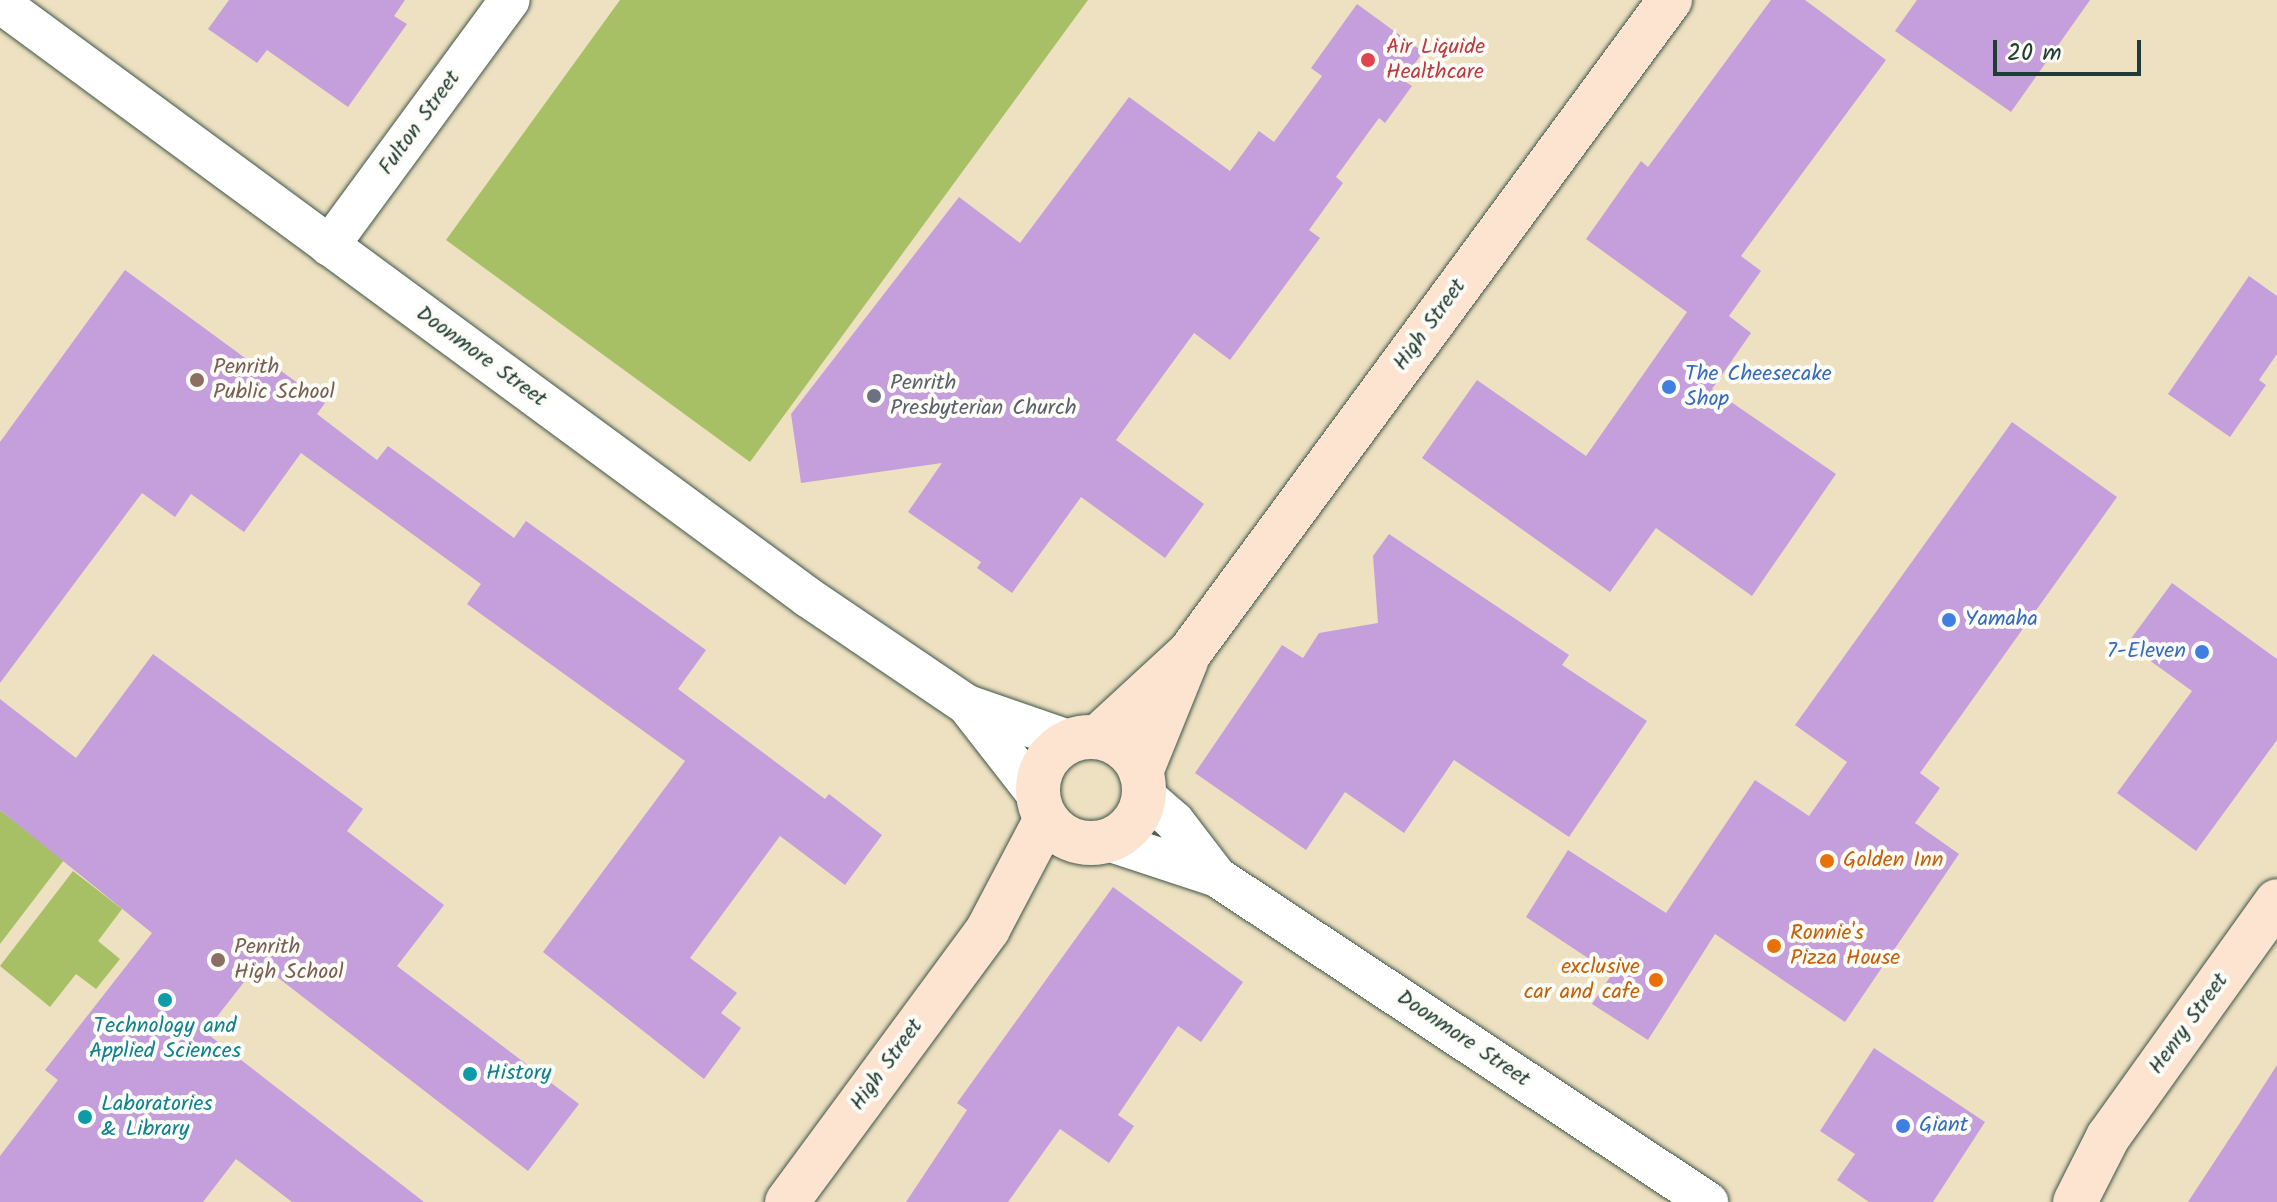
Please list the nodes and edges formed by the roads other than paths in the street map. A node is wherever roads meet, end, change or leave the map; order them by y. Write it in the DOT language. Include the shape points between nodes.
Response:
graph roads {
  1 [pos="510,0"];
  2 [pos="1670,0"];
  3 [pos="0,3"];
  4 [pos="329,246"];
  5 [pos="1190,652"];
  6 [pos="967,705"];
  7 [pos="1084,739"];
  8 [pos="1142,784"];
  9 [pos="1042,808"];
  10 [pos="1095,842"];
  11 [pos="1217,877"];
  12 [pos="2277,901"];
  13 [pos="988,929"];
  14 [pos="2102,1147"];
  15 [pos="787,1202"];
  16 [pos="1708,1202"];
  17 [pos="2046,1202"];
  18 [pos="2075,1202"];
  1 -- 4 [label="street, Fulton Street"];
  2 -- 5 [label="street, High Street"];
  3 -- 4 [label="street, Doonmore Street"];
  4 -- 6 [label="street, Doonmore Street" via="809,598"];
  5 -- 7 [label="street, High Street"];
  5 -- 8 [label="street, High Street"];
  6 -- 7 [label="street, Doonmore Street"];
  6 -- 9 [label="street, Doonmore Street"];
  7 -- 8 [label="street" via="1124,749"];
  7 -- 9 [label="street" via="1045,763"];
  8 -- 10 [label="street" via="1132,824"];
  8 -- 11 [label="street, Doonmore Street"];
  9 -- 10 [label="street" via="1068,839"];
  9 -- 13 [label="street, High Street"];
  10 -- 11 [label="street, Doonmore Street"];
  10 -- 13 [label="street, High Street"];
  11 -- 16 [label="street, Doonmore Street"];
  12 -- 14 [label="street, Henry Street"];
  13 -- 15 [label="street, High Street"];
  14 -- 17 [label="street, Henry Street"];
  14 -- 18 [label="street, Henry Street"];
}
